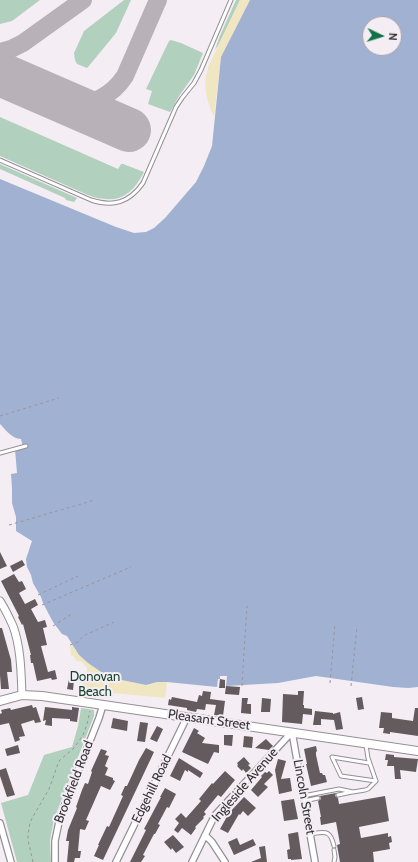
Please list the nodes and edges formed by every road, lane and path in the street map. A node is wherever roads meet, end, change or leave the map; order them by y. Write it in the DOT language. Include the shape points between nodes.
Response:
graph roads {
  1 [pos="231,0"];
  2 [pos="0,160"];
  3 [pos="59,398"];
  4 [pos="0,416"];
  5 [pos="26,446"];
  6 [pos="0,453"];
  7 [pos="95,500"];
  8 [pos="9,525"];
  9 [pos="131,567"];
  10 [pos="78,576"];
  11 [pos="38,595"];
  12 [pos="0,601"];
  13 [pos="42,605"];
  14 [pos="247,606"];
  15 [pos="73,613"];
  16 [pos="114,622"];
  17 [pos="335,624"];
  18 [pos="53,626"];
  19 [pos="357,626"];
  20 [pos="70,645"];
  21 [pos="330,683"];
  22 [pos="242,686"];
  23 [pos="351,686"];
  24 [pos="22,695"];
  25 [pos="0,701"];
  26 [pos="103,705"];
  27 [pos="90,709"];
  28 [pos="187,717"];
  29 [pos="292,732"];
  30 [pos="366,743"];
  31 [pos="418,751"];
  32 [pos="369,762"];
  33 [pos="376,781"];
  34 [pos="356,792"];
  35 [pos="338,795"];
  36 [pos="304,798"];
  37 [pos="318,798"];
  38 [pos="0,823"];
  39 [pos="310,834"];
  40 [pos="205,835"];
  41 [pos="11,862"];
  42 [pos="33,862"];
  43 [pos="55,862"];
  44 [pos="116,862"];
  45 [pos="192,862"];
  46 [pos="225,862"];
  47 [pos="315,862"];
  48 [pos="334,862"];
  1 -- 2 [label="lane" via="201,70 176,107 145,179 130,197 115,203 100,203"];
  3 -- 4 [label="path"];
  5 -- 6 [label="lane"];
  7 -- 8 [label="path"];
  9 -- 13 [label="path"];
  10 -- 11 [label="path"];
  12 -- 24 [label="street" via="17,639"];
  14 -- 22 [label="path"];
  15 -- 18 [label="path"];
  16 -- 20 [label="path"];
  17 -- 21 [label="path"];
  19 -- 23 [label="path"];
  24 -- 25 [label="main road, Pleasant Street"];
  24 -- 26 [label="main road, Pleasant Street"];
  26 -- 28 [label="main road, Pleasant Street"];
  26 -- 43 [label="street, Brookfield Road" via="60,814 55,841"];
  27 -- 42 [label="path" via="88,724 74,748 59,761 49,789 30,822 28,840"];
  28 -- 29 [label="main road, Pleasant Street"];
  28 -- 44 [label="street, Edgehill Road"];
  29 -- 30 [label="main road, Pleasant Street"];
  29 -- 36 [label="street, Lincoln Street"];
  29 -- 40 [label="street, Ingleside Avenue" via="216,814"];
  30 -- 31 [label="main road, Pleasant Street"];
  30 -- 32 [label="lane"];
  32 -- 33 [label="lane"];
  32 -- 33 [label="lane" via="332,757 341,776"];
  33 -- 34 [label="lane" via="367,789"];
  34 -- 35 [label="lane"];
  34 -- 36 [label="lane" via="339,789"];
  36 -- 37 [label="lane"];
  36 -- 39 [label="street, Lincoln Street"];
  38 -- 41 [label="street"];
  39 -- 47 [label="street, Lincoln Street"];
  39 -- 48 [label="lane" via="321,832 331,836"];
  40 -- 45 [label="street, Ingleside Avenue"];
  40 -- 46 [label="street"];
}
